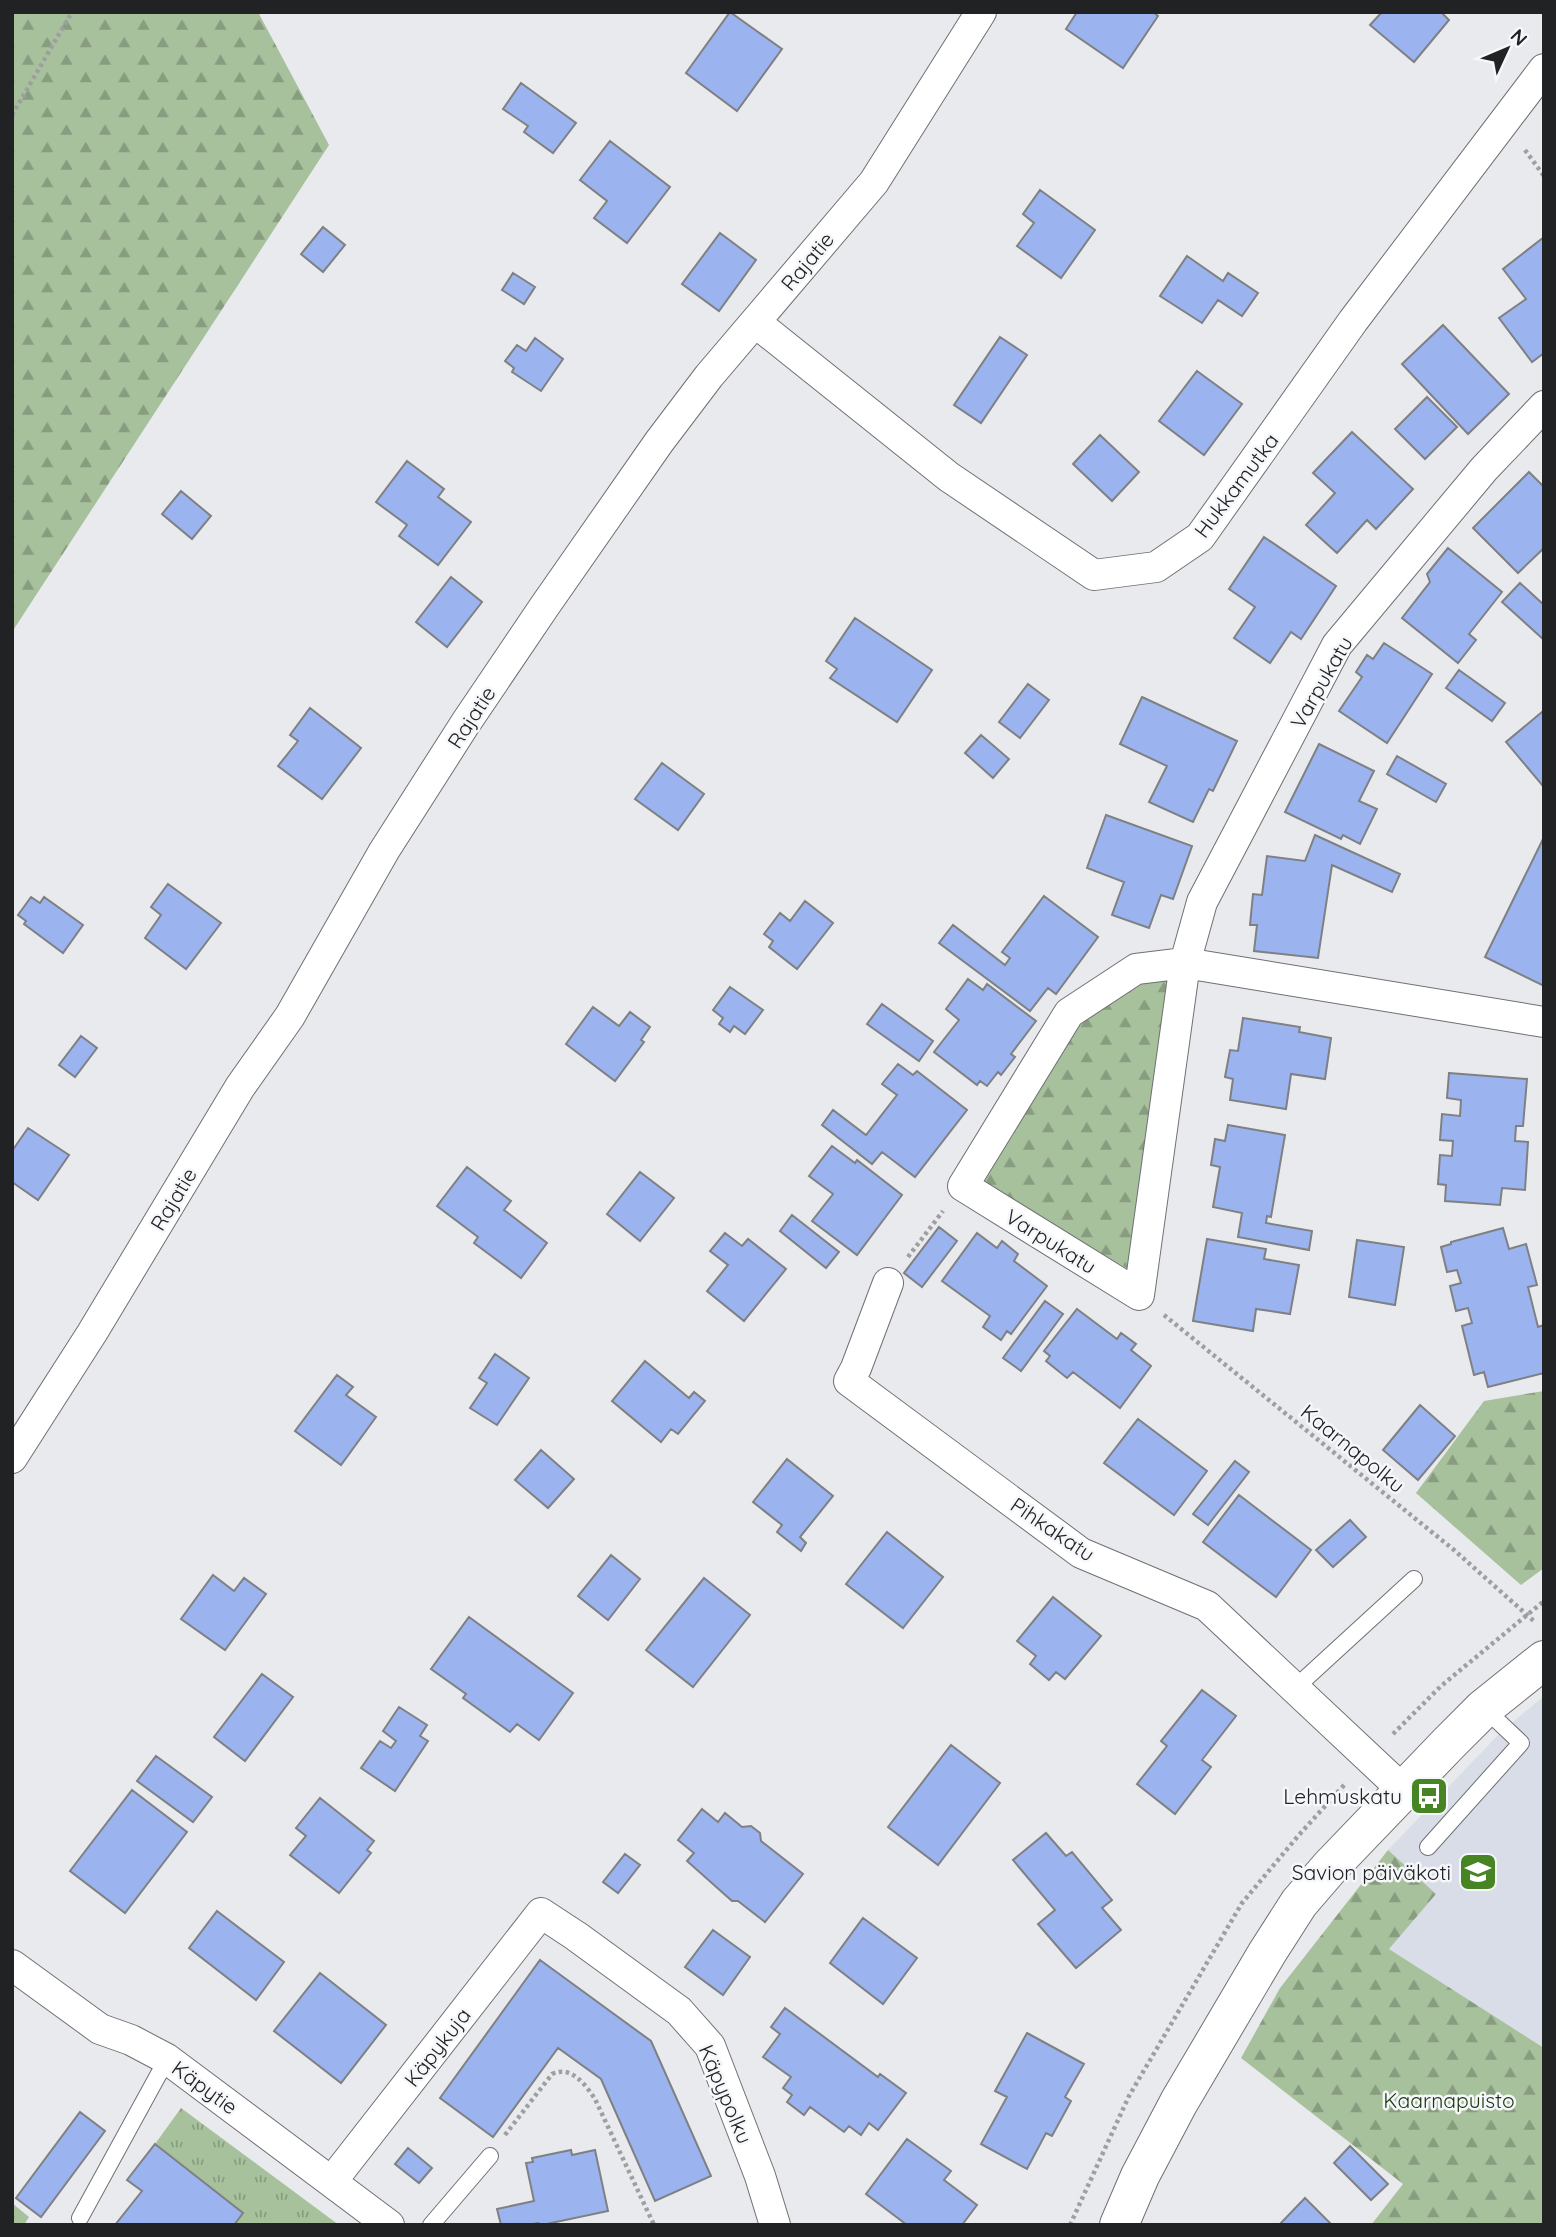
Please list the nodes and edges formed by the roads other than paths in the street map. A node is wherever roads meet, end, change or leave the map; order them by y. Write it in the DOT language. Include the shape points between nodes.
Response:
graph roads {
  1 [pos="981,12"];
  2 [pos="1544,69"];
  3 [pos="755,323"];
  4 [pos="1544,406"];
  5 [pos="1185,963"];
  6 [pos="1544,1022"];
  7 [pos="888,1283"];
  8 [pos="12,1458"];
  9 [pos="1414,1579"];
  10 [pos="1544,1660"];
  11 [pos="1294,1689"];
  12 [pos="1484,1708"];
  13 [pos="1403,1790"];
  14 [pos="1428,1847"];
  15 [pos="541,1913"];
  16 [pos="12,1965"];
  17 [pos="167,2059"];
  18 [pos="490,2155"];
  19 [pos="332,2181"];
  20 [pos="80,2218"];
  21 [pos="389,2225"];
  22 [pos="431,2225"];
  23 [pos="775,2225"];
  24 [pos="1119,2225"];
  1 -- 3 [label="street, Rajatie" via="874,182"];
  2 -- 3 [label="street, Hukkamutka" via="1353,321 1200,537 1156,567 1094,575 949,477"];
  3 -- 8 [label="street, Rajatie" via="647,457 465,724 384,852 290,1016 240,1087"];
  4 -- 5 [label="street, Varpukatu" via="1484,469 1337,645 1202,902"];
  5 -- 5 [label="street, Varpukatu" via="1139,1295 962,1186 1069,1013 1136,969"];
  5 -- 6 [label="street"];
  7 -- 11 [label="street, Pihkakatu" via="849,1381 1081,1553 1207,1606"];
  9 -- 11 [label="lane"];
  10 -- 12 [label="street"];
  11 -- 13 [label="street, Pihkakatu"];
  12 -- 13 [label="street"];
  12 -- 14 [label="lane" via="1521,1743"];
  13 -- 24 [label="street" via="1299,1903 1179,2102"];
  15 -- 19 [label="street, Käpykuja"];
  15 -- 23 [label="street, Käpypolku" via="679,2011 710,2046"];
  16 -- 17 [label="street, Käpytie" via="100,2029"];
  17 -- 19 [label="street, Käpytie"];
  17 -- 20 [label="lane"];
  18 -- 22 [label="lane"];
  19 -- 21 [label="street, Käpytie"];
}
